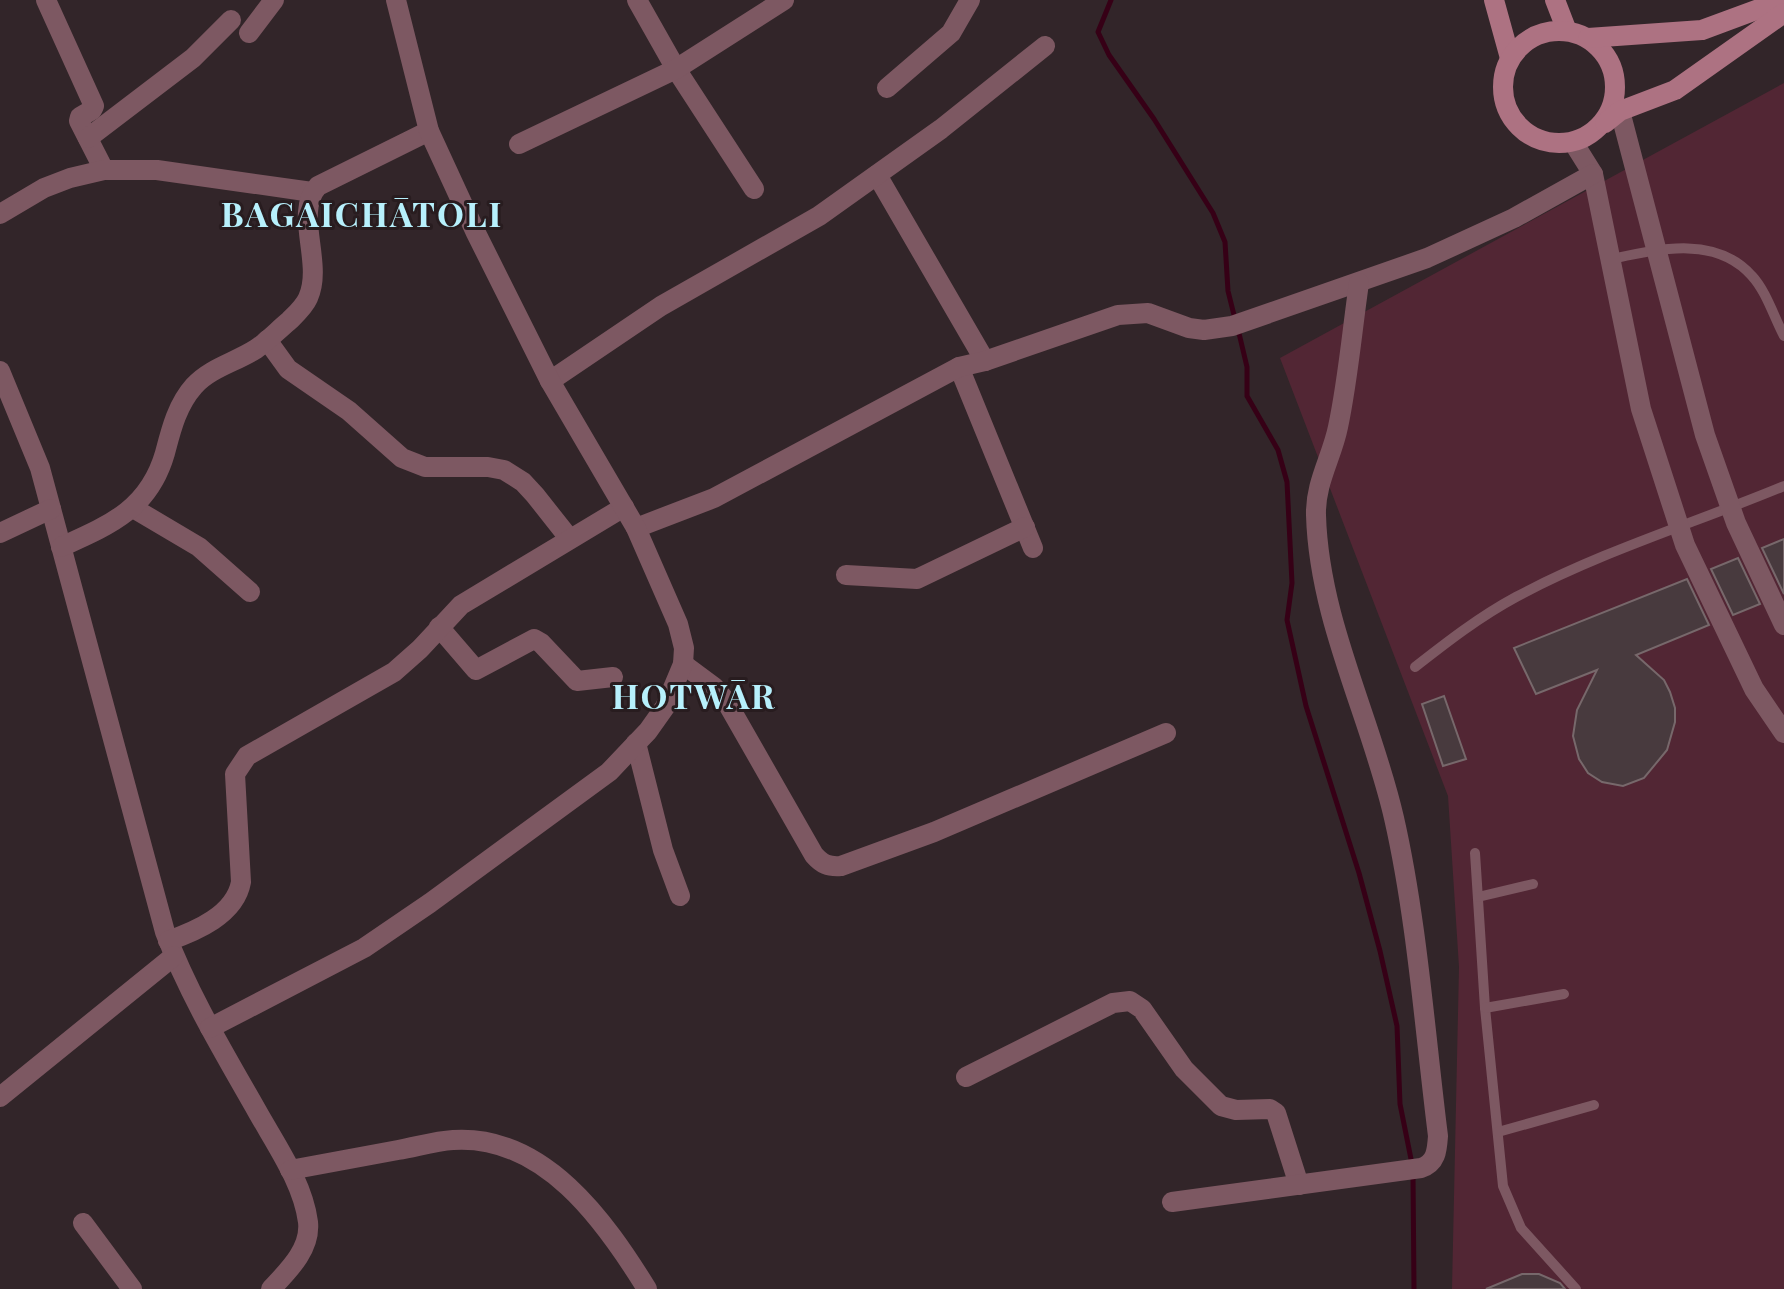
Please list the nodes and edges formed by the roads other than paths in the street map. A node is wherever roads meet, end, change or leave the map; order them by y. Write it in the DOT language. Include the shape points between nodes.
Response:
graph roads {
  1 [pos="46,0"];
  2 [pos="274,0"];
  3 [pos="396,0"];
  4 [pos="637,0"];
  5 [pos="784,0"];
  6 [pos="970,0"];
  7 [pos="1494,0"];
  8 [pos="1555,0"];
  9 [pos="1783,0"];
  10 [pos="1784,13"];
  11 [pos="231,20"];
  12 [pos="1567,31"];
  13 [pos="249,33"];
  14 [pos="1588,38"];
  15 [pos="1045,46"];
  16 [pos="1510,58"];
  17 [pos="676,69"];
  18 [pos="887,88"];
  19 [pos="1620,111"];
  20 [pos="429,131"];
  21 [pos="1593,133"];
  22 [pos="88,138"];
  23 [pos="1573,142"];
  24 [pos="519,144"];
  25 [pos="104,170"];
  26 [pos="1593,174"];
  27 [pos="877,175"];
  28 [pos="754,189"];
  29 [pos="312,192"];
  30 [pos="0,214"];
  31 [pos="1656,249"];
  32 [pos="1612,259"];
  33 [pos="1359,283"];
  34 [pos="1784,336"];
  35 [pos="267,340"];
  36 [pos="985,361"];
  37 [pos="959,367"];
  38 [pos="0,371"];
  39 [pos="550,381"];
  40 [pos="1784,486"];
  41 [pos="624,507"];
  42 [pos="133,508"];
  43 [pos="1731,508"];
  44 [pos="51,509"];
  45 [pos="1025,527"];
  46 [pos="1679,527"];
  47 [pos="636,528"];
  48 [pos="0,533"];
  49 [pos="569,538"];
  50 [pos="61,547"];
  51 [pos="1033,548"];
  52 [pos="846,575"];
  53 [pos="250,592"];
  54 [pos="1784,625"];
  55 [pos="439,627"];
  56 [pos="683,664"];
  57 [pos="1415,667"];
  58 [pos="613,677"];
  59 [pos="1166,733"];
  60 [pos="1784,733"];
  61 [pos="636,743"];
  62 [pos="1475,853"];
  63 [pos="1533,884"];
  64 [pos="680,896"];
  65 [pos="1478,897"];
  66 [pos="171,948"];
  67 [pos="1564,994"];
  68 [pos="1485,1008"];
  69 [pos="210,1028"];
  70 [pos="966,1077"];
  71 [pos="0,1097"];
  72 [pos="1594,1105"];
  73 [pos="1498,1132"];
  74 [pos="290,1170"];
  75 [pos="1299,1185"];
  76 [pos="1172,1202"];
  77 [pos="83,1223"];
  78 [pos="132,1289"];
  79 [pos="271,1289"];
  80 [pos="647,1289"];
  81 [pos="1576,1289"];
  1 -- 22 [label="street" via="94,106 79,118"];
  2 -- 13 [label="street"];
  3 -- 20 [label="street"];
  4 -- 17 [label="street"];
  5 -- 17 [label="street"];
  6 -- 18 [label="street" via="951,33"];
  7 -- 16 [label="main road"];
  8 -- 12 [label="main road"];
  9 -- 14 [label="main road" via="1702,30"];
  10 -- 19 [label="main road" via="1675,90"];
  11 -- 22 [label="street" via="193,58"];
  12 -- 14 [label="main road"];
  12 -- 16 [label="main road" via="1544,32 1524,41"];
  14 -- 21 [label="main road" via="1607,58 1616,84 1610,111"];
  15 -- 27 [label="street"];
  16 -- 23 [label="main road" via="1502,79 1503,101 1513,121 1530,136 1551,144"];
  17 -- 24 [label="street"];
  17 -- 28 [label="street"];
  19 -- 21 [label="main road"];
  19 -- 31 [label="street"];
  20 -- 29 [label="street"];
  20 -- 39 [label="street"];
  21 -- 23 [label="main road"];
  22 -- 25 [label="street"];
  23 -- 26 [label="street"];
  25 -- 29 [label="street" via="157,170"];
  25 -- 30 [label="street" via="44,188"];
  26 -- 32 [label="street"];
  26 -- 33 [label="street" via="1499,225"];
  27 -- 36 [label="street"];
  27 -- 39 [label="street" via="819,216 661,306"];
  29 -- 35 [label="street" via="311,291 301,309"];
  31 -- 32 [label="lane"];
  31 -- 34 [label="lane" via="1716,252 1738,262 1754,278"];
  31 -- 43 [label="street" via="1705,435"];
  32 -- 46 [label="street" via="1641,409"];
  33 -- 36 [label="street" via="1239,324 1204,330 1148,313 1126,314"];
  33 -- 75 [label="street" via="1338,429 1316,496 1317,528 1336,631 1394,817 1438,1136 1433,1159 1414,1169"];
  35 -- 42 [label="street" via="194,386 183,401 154,483"];
  35 -- 49 [label="street" via="296,376 349,411 402,458 425,467 488,467 513,475"];
  36 -- 37 [label="street"];
  37 -- 45 [label="street"];
  37 -- 47 [label="street" via="714,498"];
  38 -- 44 [label="street"];
  39 -- 41 [label="street"];
  40 -- 43 [label="lane"];
  41 -- 47 [label="street"];
  41 -- 49 [label="street"];
  42 -- 50 [label="street"];
  42 -- 53 [label="street" via="199,547"];
  43 -- 46 [label="lane"];
  43 -- 54 [label="street"];
  44 -- 48 [label="street"];
  44 -- 50 [label="street"];
  45 -- 51 [label="street"];
  45 -- 52 [label="street" via="917,579"];
  46 -- 57 [label="lane" via="1516,597 1467,626"];
  46 -- 60 [label="street" via="1754,689"];
  47 -- 56 [label="street" via="678,624"];
  49 -- 55 [label="street" via="461,605"];
  50 -- 66 [label="street"];
  55 -- 58 [label="street" via="476,670 534,639 577,681"];
  55 -- 66 [label="street" via="394,672 242,761 235,774 238,896"];
  56 -- 59 [label="street" via="726,701 814,855 832,867 934,832"];
  56 -- 61 [label="street" via="665,707"];
  61 -- 64 [label="street"];
  61 -- 69 [label="street" via="609,772 364,948"];
  62 -- 65 [label="lane"];
  63 -- 65 [label="lane"];
  65 -- 68 [label="lane"];
  66 -- 69 [label="street"];
  66 -- 71 [label="street"];
  67 -- 68 [label="lane"];
  68 -- 73 [label="lane"];
  69 -- 74 [label="street"];
  70 -- 75 [label="street" via="1113,1003 1130,1001 1142,1009 1184,1069 1215,1102 1228,1109 1276,1113"];
  72 -- 73 [label="lane"];
  73 -- 81 [label="lane" via="1503,1186 1521,1228"];
  74 -- 79 [label="street" via="308,1223 305,1242 292,1267"];
  74 -- 80 [label="street" via="453,1140 508,1149 566,1184 626,1254"];
  75 -- 76 [label="street"];
  77 -- 78 [label="street"];
}
